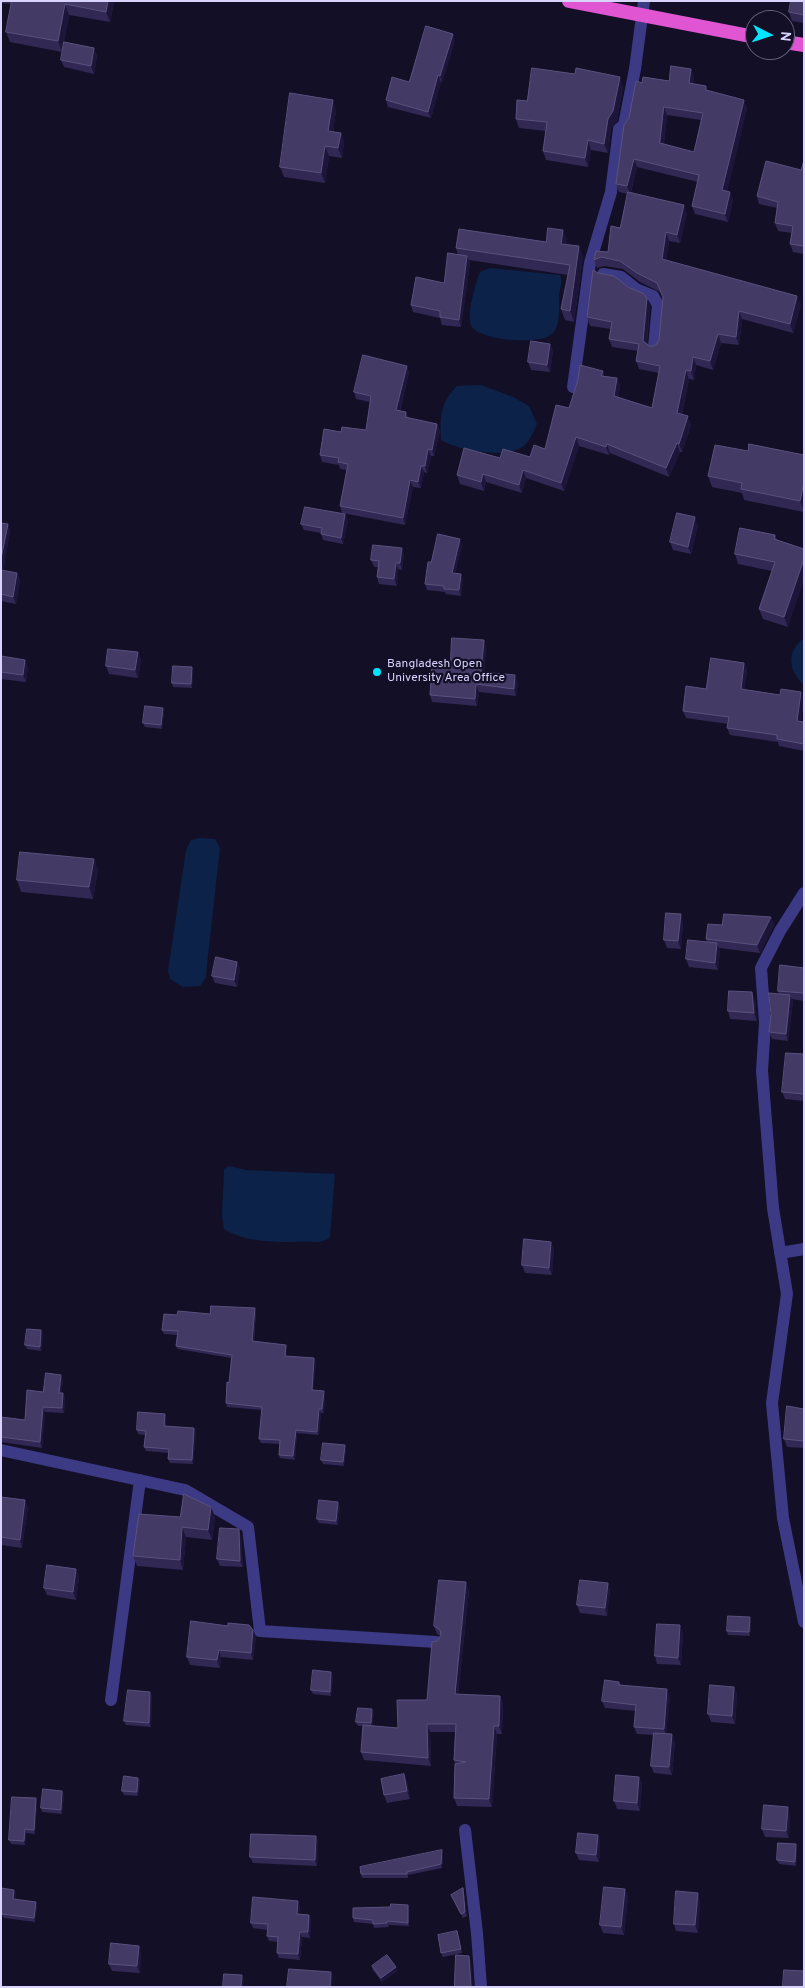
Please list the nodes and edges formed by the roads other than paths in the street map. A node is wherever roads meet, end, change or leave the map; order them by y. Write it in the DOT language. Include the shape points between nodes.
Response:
graph roads {
  1 [pos="570,1"];
  2 [pos="644,1"];
  3 [pos="642,16"];
  4 [pos="745,35"];
  5 [pos="603,274"];
  6 [pos="654,347"];
  7 [pos="573,387"];
  8 [pos="804,893"];
  9 [pos="804,1249"];
  10 [pos="780,1253"];
  11 [pos="1,1450"];
  12 [pos="140,1480"];
  13 [pos="804,1622"];
  14 [pos="436,1642"];
  15 [pos="111,1700"];
  16 [pos="465,1830"];
  17 [pos="481,1987"];
  1 -- 3 [label="highway"];
  2 -- 3 [label="street"];
  3 -- 4 [label="highway"];
  3 -- 7 [label="street" via="624,125 619,129 611,192 590,264"];
  5 -- 6 [label="street" via="621,277 636,289 653,296 658,305"];
  8 -- 10 [label="street" via="761,968 765,1023 762,1071 773,1208"];
  9 -- 10 [label="street"];
  10 -- 13 [label="street" via="786,1294 772,1403 784,1518"];
  11 -- 12 [label="street"];
  12 -- 14 [label="street" via="185,1490 248,1527 260,1631"];
  12 -- 15 [label="street"];
  16 -- 17 [label="street"];
}
